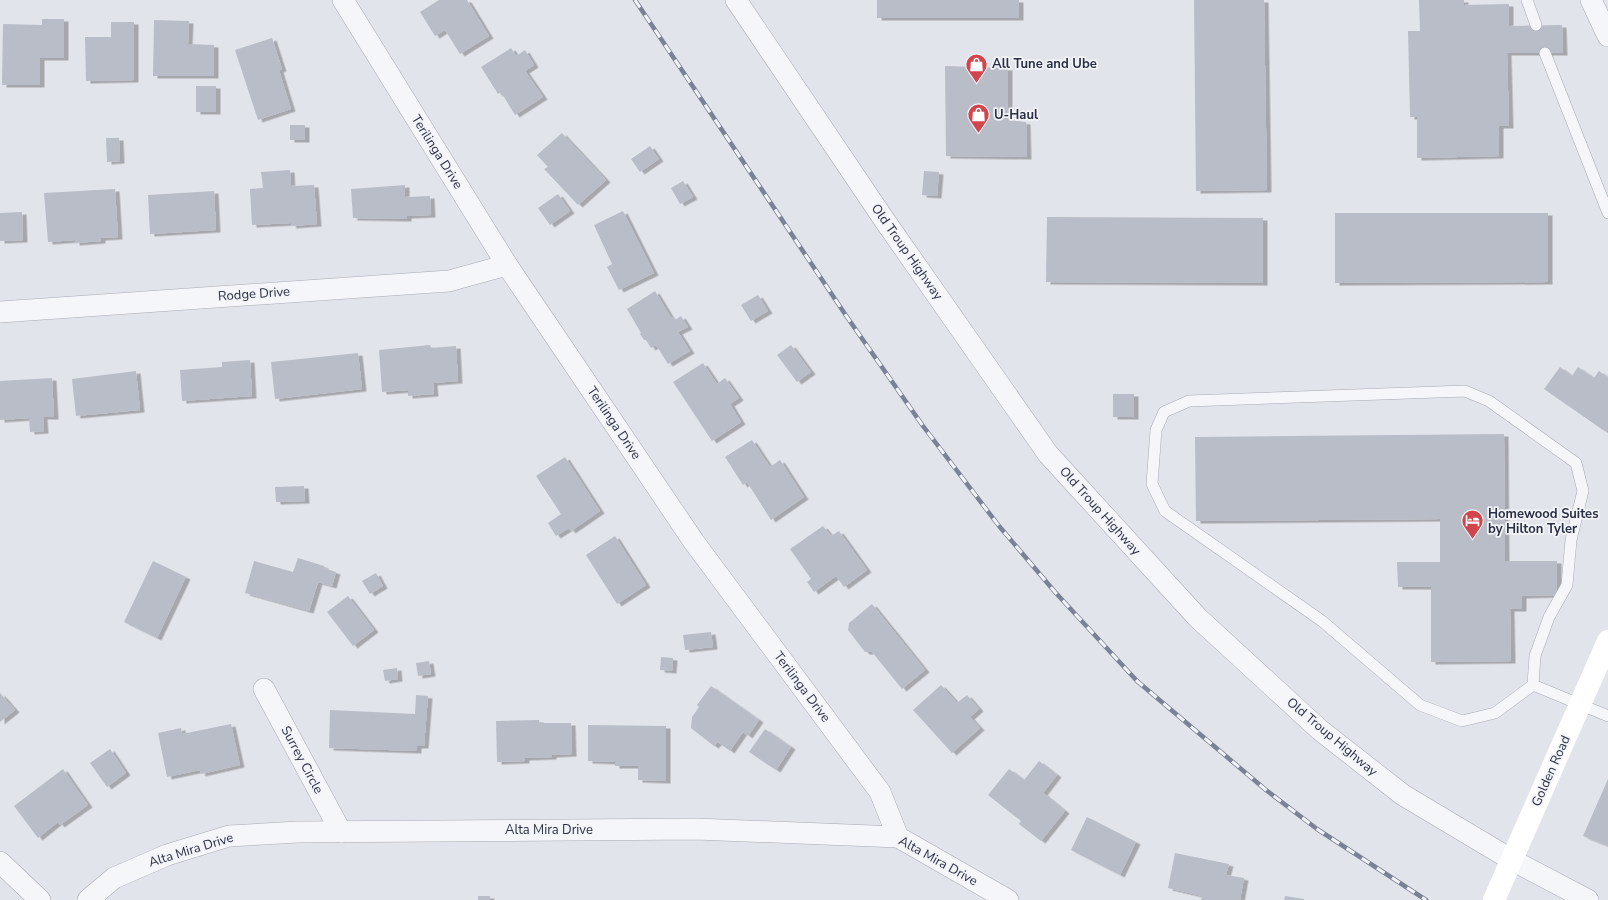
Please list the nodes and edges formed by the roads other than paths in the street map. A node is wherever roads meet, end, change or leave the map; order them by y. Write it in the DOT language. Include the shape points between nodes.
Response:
graph roads {
  1 [pos="343,0"];
  2 [pos="736,0"];
  3 [pos="1527,0"];
  4 [pos="1592,0"];
  5 [pos="1536,25"];
  6 [pos="1608,36"];
  7 [pos="1545,53"];
  8 [pos="1608,213"];
  9 [pos="507,265"];
  10 [pos="0,312"];
  11 [pos="1608,641"];
  12 [pos="1533,685"];
  13 [pos="264,689"];
  14 [pos="1580,704"];
  15 [pos="1608,716"];
  16 [pos="341,832"];
  17 [pos="898,837"];
  18 [pos="1512,860"];
  19 [pos="0,862"];
  20 [pos="40,900"];
  21 [pos="88,900"];
  22 [pos="1008,900"];
  23 [pos="1494,900"];
  24 [pos="1588,900"];
  1 -- 9 [label="street, Terilinga Drive"];
  2 -- 18 [label="street, Old Troup Highway" via="885,221 1048,454 1198,618 1320,730 1403,795"];
  3 -- 5 [label="lane"];
  4 -- 6 [label="street"];
  7 -- 8 [label="lane"];
  9 -- 10 [label="street, Rodge Drive" via="449,281"];
  9 -- 17 [label="street, Terilinga Drive" via="694,542 880,792"];
  11 -- 14 [label="street, Golden Road"];
  12 -- 12 [label="lane" via="1495,713 1462,721 1420,705 1322,621 1165,511 1152,484 1156,430 1164,412 1189,401 1466,391 1489,401 1576,463 1583,491 1571,540 1567,585 1549,617 1534,656"];
  12 -- 14 [label="lane"];
  13 -- 16 [label="street, Surrey Circle"];
  14 -- 15 [label="lane"];
  14 -- 18 [label="street, Golden Road"];
  16 -- 17 [label="street, Alta Mira Drive" via="696,829"];
  16 -- 21 [label="street, Alta Mira Drive" via="229,836 167,855 114,878"];
  17 -- 22 [label="street, Alta Mira Drive"];
  18 -- 23 [label="street, Golden Road"];
  18 -- 24 [label="street, Old Troup Highway"];
  19 -- 20 [label="street"];
}
